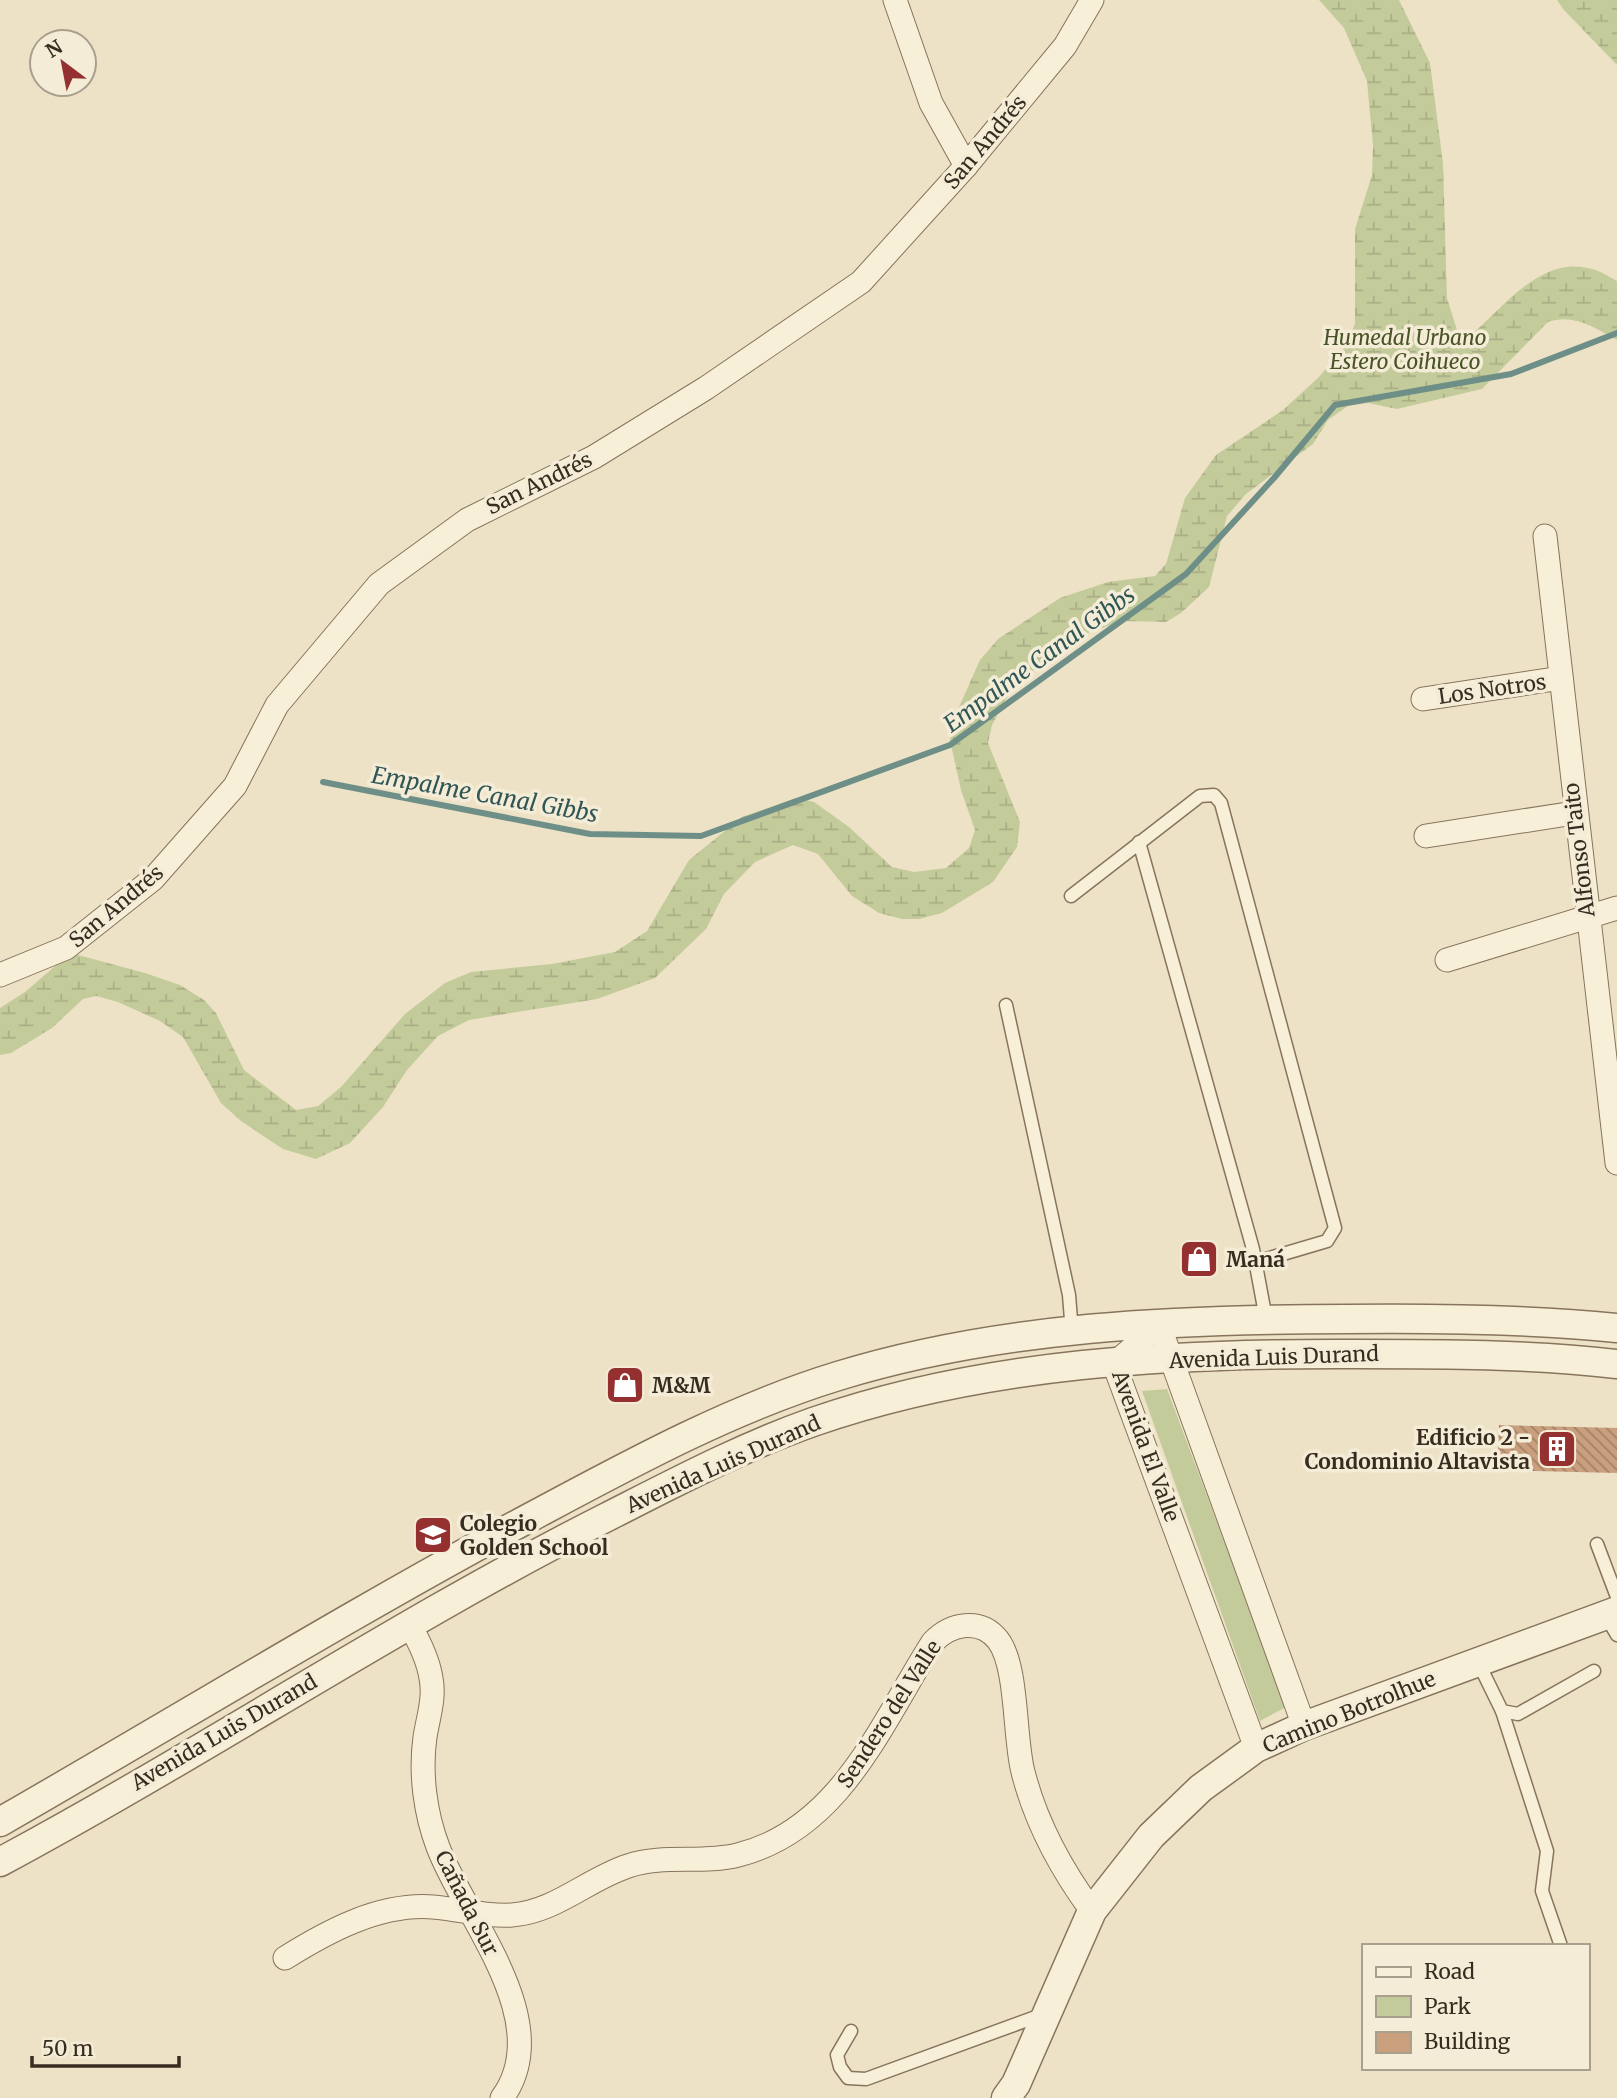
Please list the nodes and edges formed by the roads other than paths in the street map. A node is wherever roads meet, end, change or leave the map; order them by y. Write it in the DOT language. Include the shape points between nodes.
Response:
graph roads {
  1 [pos="895,0"];
  2 [pos="1092,0"];
  3 [pos="966,166"];
  4 [pos="1545,536"];
  5 [pos="1561,678"];
  6 [pos="1423,699"];
  7 [pos="1574,813"];
  8 [pos="1426,836"];
  9 [pos="1139,842"];
  10 [pos="1070,896"];
  11 [pos="1617,908"];
  12 [pos="1587,918"];
  13 [pos="1447,960"];
  14 [pos="0,975"];
  15 [pos="1006,1005"];
  16 [pos="1617,1163"];
  17 [pos="1256,1262"];
  18 [pos="1266,1320"];
  19 [pos="1159,1325"];
  20 [pos="1617,1328"];
  21 [pos="1072,1332"];
  22 [pos="1171,1359"];
  23 [pos="1114,1364"];
  24 [pos="1617,1364"];
  25 [pos="1597,1544"];
  26 [pos="1614,1615"];
  27 [pos="409,1624"];
  28 [pos="1478,1662"];
  29 [pos="1594,1671"];
  30 [pos="1502,1711"];
  31 [pos="1304,1726"];
  32 [pos="1256,1748"];
  33 [pos="0,1822"];
  34 [pos="0,1862"];
  35 [pos="472,1910"];
  36 [pos="1092,1911"];
  37 [pos="1560,1944"];
  38 [pos="285,1958"];
  39 [pos="1048,2013"];
  40 [pos="851,2031"];
  41 [pos="502,2098"];
  42 [pos="1006,2098"];
  1 -- 3 [label="street" via="931,103"];
  2 -- 3 [label="street, San Andrés" via="1065,46"];
  3 -- 14 [label="street, San Andrés" via="861,282 706,388 594,457 467,520 379,584 277,705 234,786 153,879 66,948"];
  4 -- 5 [label="street, Alfonso Taito"];
  5 -- 6 [label="street, Los Notros"];
  5 -- 7 [label="street, Alfonso Taito"];
  7 -- 8 [label="street"];
  7 -- 12 [label="street, Alfonso Taito"];
  9 -- 10 [label="lane"];
  9 -- 17 [label="lane"];
  9 -- 17 [label="lane" via="1200,796 1214,795 1222,803 1335,1228 1327,1241"];
  11 -- 12 [label="street"];
  12 -- 13 [label="street"];
  12 -- 16 [label="street, Alfonso Taito"];
  15 -- 21 [label="lane" via="1069,1295"];
  17 -- 18 [label="lane"];
  18 -- 19 [label="street, Avenida Luis Durand"];
  18 -- 20 [label="street, Avenida Luis Durand" via="1462,1318"];
  19 -- 21 [label="street, Avenida Luis Durand"];
  19 -- 22 [label="street"];
  19 -- 23 [label="street, Avenida El Valle"];
  21 -- 33 [label="street, Avenida Luis Durand" via="961,1347 876,1365 718,1423 461,1554"];
  22 -- 23 [label="street, Avenida Luis Durand"];
  22 -- 24 [label="street, Avenida Luis Durand" via="1449,1353"];
  22 -- 31 [label="street"];
  23 -- 27 [label="street, Avenida Luis Durand" via="926,1389 808,1423 653,1493"];
  23 -- 32 [label="street, Avenida El Valle"];
  25 -- 26 [label="lane"];
  26 -- 28 [label="street, Camino Botrolhue"];
  27 -- 34 [label="street, Avenida Luis Durand"];
  27 -- 35 [label="street, Cañada Sur" via="432,1681 424,1762 429,1819 446,1868"];
  28 -- 30 [label="lane"];
  28 -- 31 [label="street, Camino Botrolhue"];
  29 -- 30 [label="lane" via="1518,1714"];
  30 -- 37 [label="lane" via="1547,1851 1542,1891"];
  31 -- 32 [label="street, Camino Botrolhue"];
  32 -- 36 [label="street, Camino Botrolhue" via="1201,1788 1152,1836"];
  35 -- 36 [label="street, Sendero del Valle" via="498,1915 527,1913 629,1865 723,1859 776,1840 813,1816 848,1782 933,1642 949,1629 968,1625 986,1630 1000,1643 1031,1798 1054,1853"];
  35 -- 38 [label="street" via="429,1906 377,1913 328,1933"];
  35 -- 41 [label="street, Cañada Sur" via="505,1980 518,2030 518,2064"];
  36 -- 39 [label="street, Camino Botrolhue"];
  39 -- 40 [label="lane" via="866,2079 848,2078 840,2067 837,2055"];
  39 -- 42 [label="street, Camino Botrolhue"];
}
